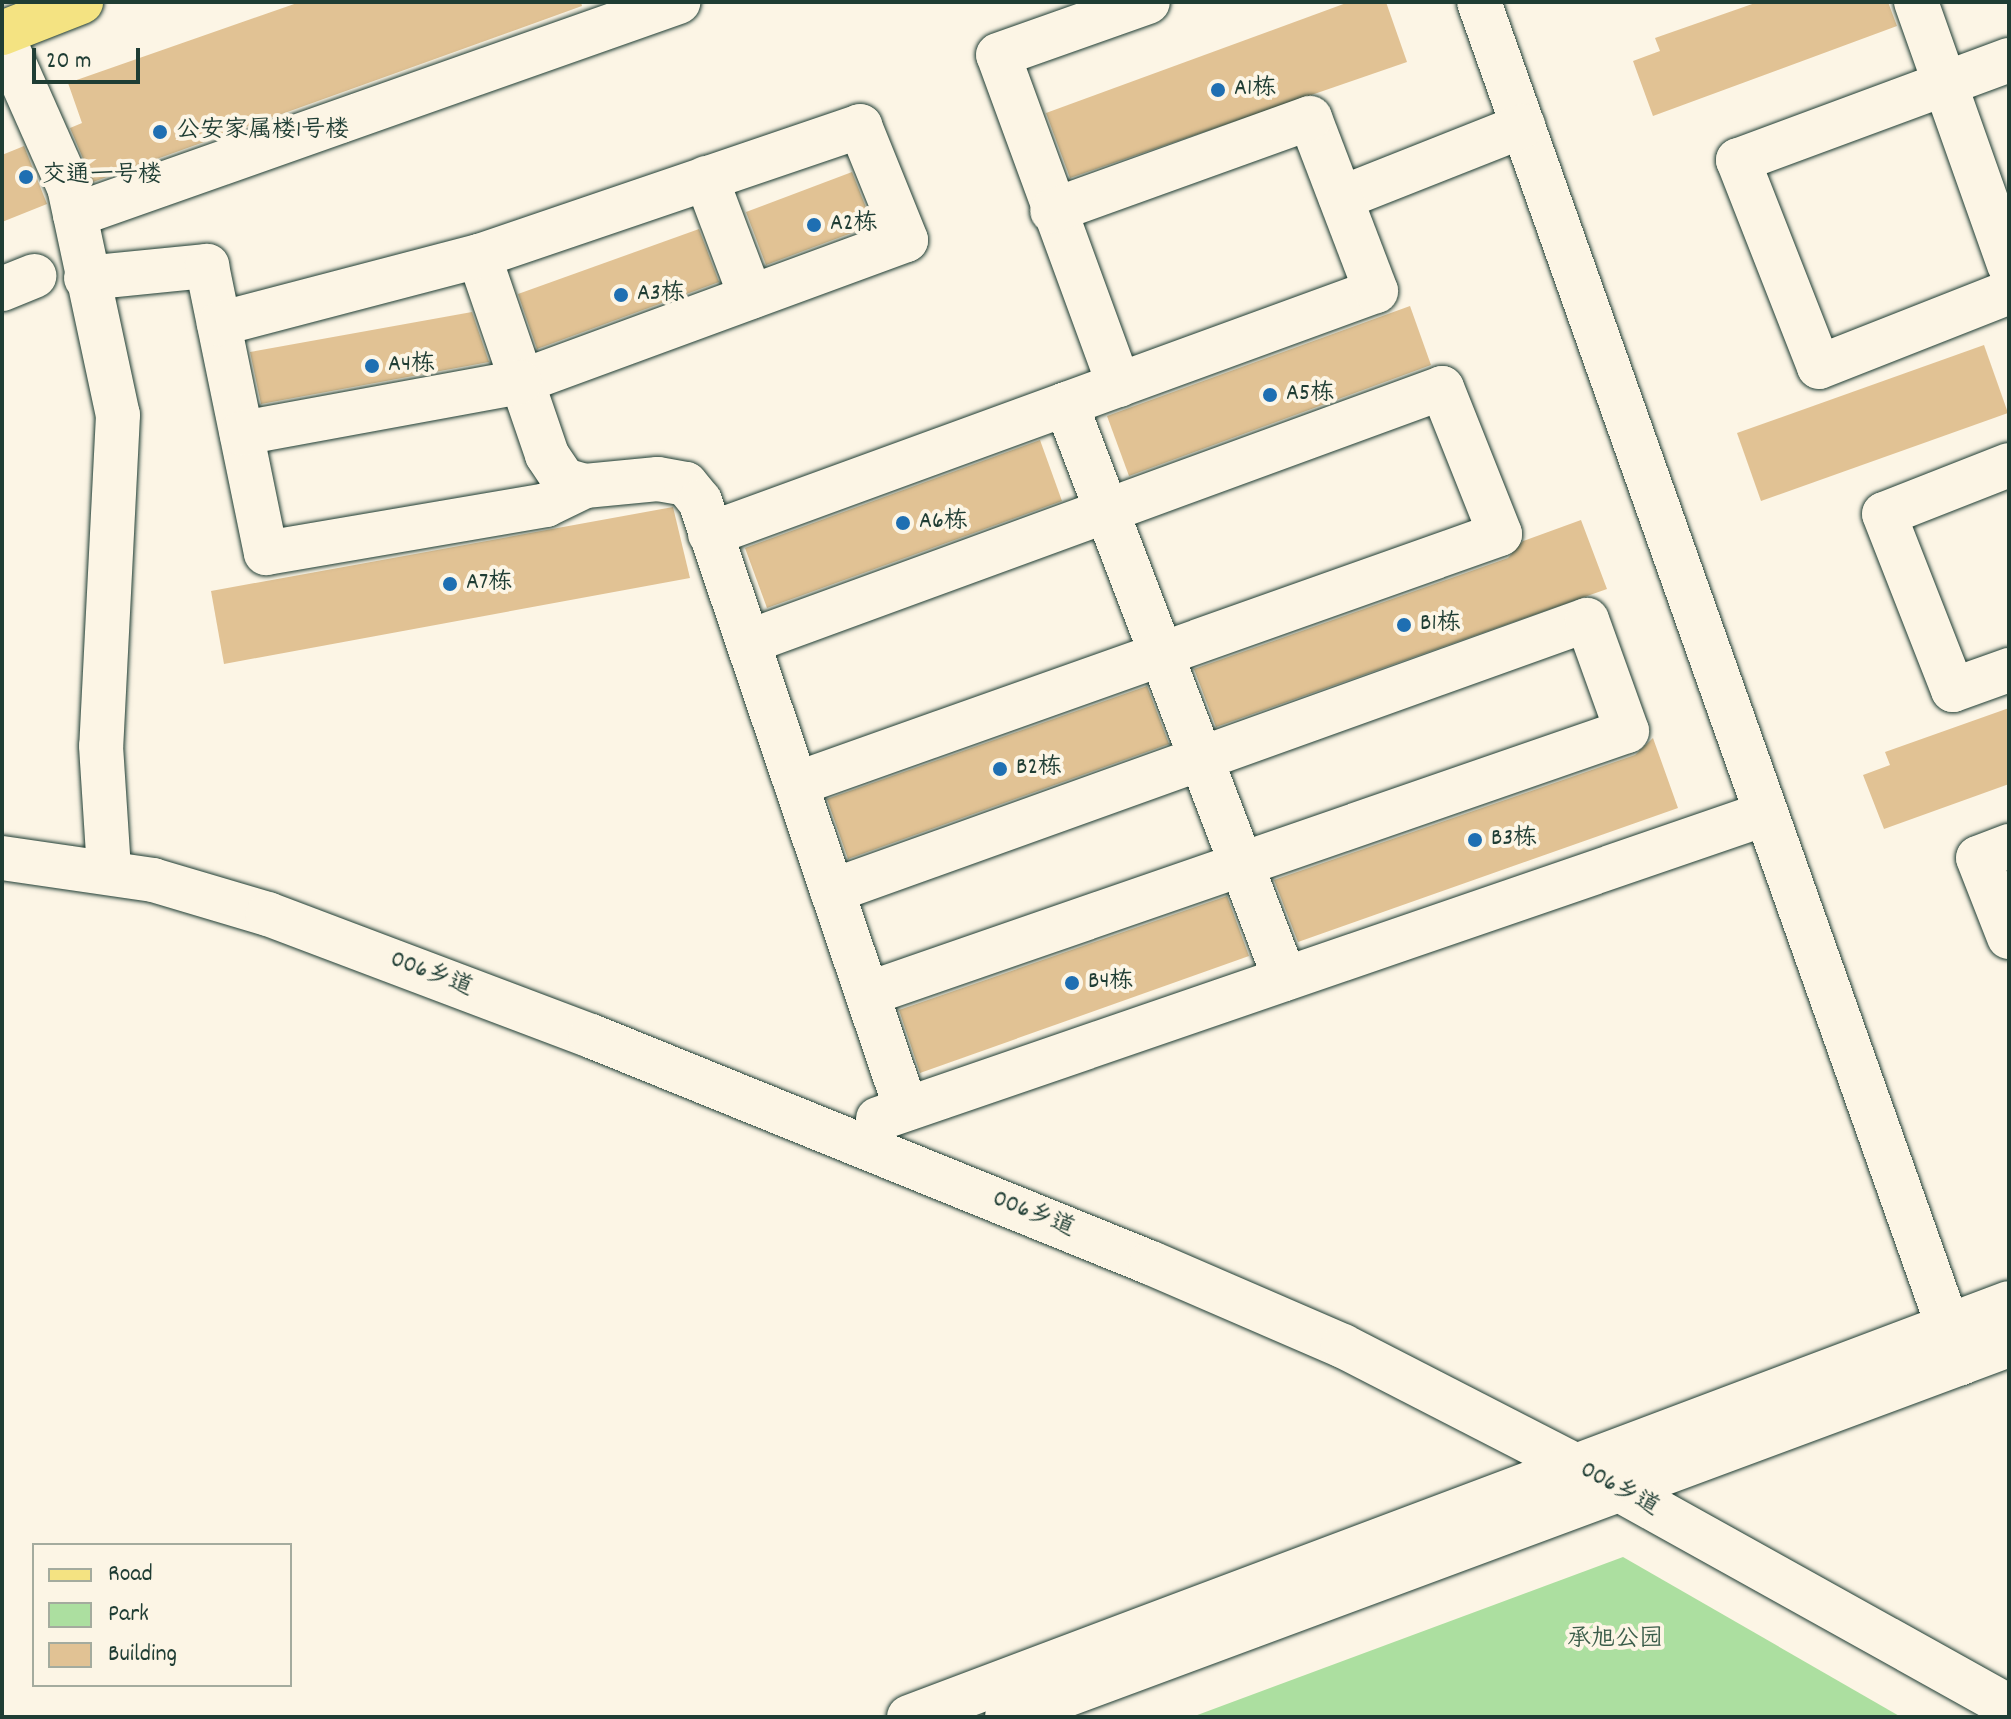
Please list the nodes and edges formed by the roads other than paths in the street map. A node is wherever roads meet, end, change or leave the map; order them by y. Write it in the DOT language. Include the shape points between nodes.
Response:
graph roads {
  1 [pos="81,2"];
  2 [pos="678,2"];
  3 [pos="1148,2"];
  4 [pos="1479,2"];
  5 [pos="1916,2"];
  6 [pos="2,35"];
  7 [pos="2009,60"];
  8 [pos="1944,83"];
  9 [pos="1523,126"];
  10 [pos="706,178"];
  11 [pos="1341,198"];
  12 [pos="1052,211"];
  13 [pos="75,215"];
  14 [pos="479,256"];
  15 [pos="2009,265"];
  16 [pos="86,278"];
  17 [pos="2009,292"];
  18 [pos="751,297"];
  19 [pos="219,324"];
  20 [pos="520,382"];
  21 [pos="1119,385"];
  22 [pos="1066,404"];
  23 [pos="242,433"];
  24 [pos="2009,465"];
  25 [pos="585,486"];
  26 [pos="1106,511"];
  27 [pos="710,534"];
  28 [pos="748,642"];
  29 [pos="1161,655"];
  30 [pos="2009,670"];
  31 [pos="1200,757"];
  32 [pos="796,784"];
  33 [pos="1765,814"];
  34 [pos="2009,846"];
  35 [pos="2,858"];
  36 [pos="1241,864"];
  37 [pos="109,871"];
  38 [pos="832,891"];
  39 [pos="2009,937"];
  40 [pos="1285,979"];
  41 [pos="867,994"];
  42 [pos="906,1109"];
  43 [pos="834,1134"];
  44 [pos="2009,1303"];
  45 [pos="1953,1344"];
  46 [pos="2009,1345"];
  47 [pos="1573,1464"];
  48 [pos="1620,1491"];
  49 [pos="2009,1707"];
  50 [pos="909,1717"];
  51 [pos="1007,1717"];
  1 -- 6 [label="main road"];
  2 -- 13 [label="street"];
  3 -- 12 [label="street" via="998,55"];
  4 -- 9 [label="street"];
  5 -- 8 [label="street"];
  6 -- 13 [label="street" via="69,187"];
  7 -- 8 [label="street"];
  8 -- 15 [label="street"];
  8 -- 17 [label="street" via="1738,160 1819,367"];
  9 -- 11 [label="street"];
  9 -- 33 [label="street"];
  10 -- 14 [label="street"];
  10 -- 18 [label="street"];
  10 -- 18 [label="street" via="860,126 906,240"];
  11 -- 12 [label="street" via="1310,118"];
  11 -- 21 [label="street" via="1376,291"];
  12 -- 21 [label="street"];
  13 -- 16 [label="street"];
  14 -- 19 [label="street"];
  14 -- 20 [label="street"];
  16 -- 19 [label="street" via="207,266"];
  16 -- 37 [label="street" via="118,415 101,746"];
  18 -- 20 [label="street"];
  19 -- 23 [label="street"];
  20 -- 23 [label="street"];
  20 -- 25 [label="street" via="547,455 564,480"];
  21 -- 22 [label="street"];
  22 -- 26 [label="street"];
  22 -- 27 [label="street"];
  23 -- 25 [label="street" via="266,553 546,505"];
  24 -- 30 [label="street" via="1884,514 1953,690"];
  25 -- 27 [label="street" via="686,484"];
  26 -- 28 [label="street"];
  26 -- 29 [label="street"];
  26 -- 29 [label="street" via="1442,388 1500,534"];
  27 -- 28 [label="street"];
  28 -- 32 [label="street"];
  29 -- 31 [label="street"];
  29 -- 32 [label="street"];
  31 -- 36 [label="street"];
  31 -- 36 [label="street" via="1587,620 1627,731"];
  31 -- 38 [label="street"];
  32 -- 38 [label="street"];
  33 -- 40 [label="street"];
  33 -- 45 [label="street"];
  34 -- 39 [label="street" via="1978,858"];
  35 -- 37 [label="street, 006乡道"];
  36 -- 40 [label="street"];
  36 -- 41 [label="street"];
  37 -- 43 [label="street, 006乡道" via="268,914"];
  38 -- 41 [label="street"];
  40 -- 42 [label="street"];
  41 -- 42 [label="street"];
  42 -- 43 [label="street"];
  43 -- 47 [label="street, 006乡道" via="1343,1346"];
  44 -- 45 [label="street"];
  45 -- 46 [label="street"];
  45 -- 47 [label="street"];
  45 -- 48 [label="street"];
  47 -- 48 [label="street, 006乡道"];
  47 -- 50 [label="street"];
  48 -- 49 [label="street, 006乡道"];
  48 -- 51 [label="street"];
}
